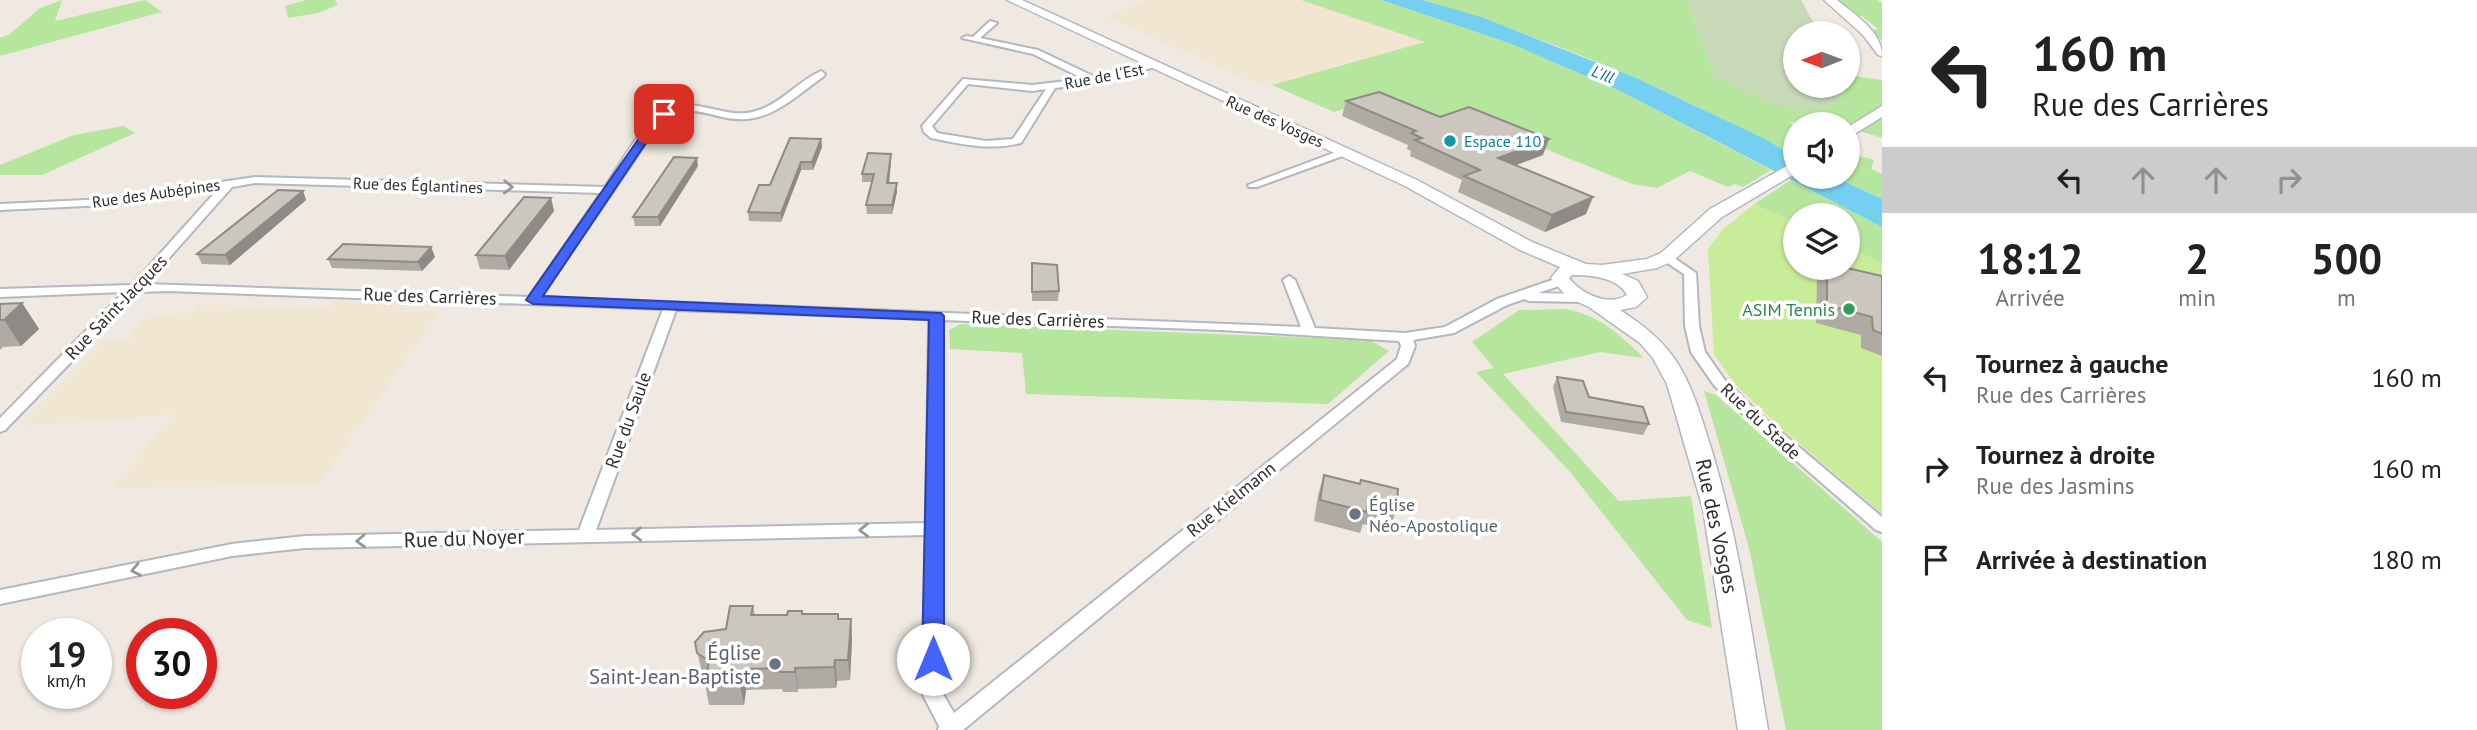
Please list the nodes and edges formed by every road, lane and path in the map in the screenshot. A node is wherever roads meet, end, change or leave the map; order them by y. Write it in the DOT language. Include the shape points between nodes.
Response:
graph roads {
  1 [pos="1830,0"];
  2 [pos="1016,2"];
  3 [pos="993,23"];
  4 [pos="1882,52"];
  5 [pos="1155,66"];
  6 [pos="821,74"];
  7 [pos="1094,79"];
  8 [pos="1050,90"];
  9 [pos="1882,110"];
  10 [pos="1860,126"];
  11 [pos="1343,152"];
  12 [pos="1783,174"];
  13 [pos="229,183"];
  14 [pos="1253,185"];
  15 [pos="608,190"];
  16 [pos="0,207"];
  17 [pos="1526,246"];
  18 [pos="1659,260"];
  19 [pos="1580,268"];
  20 [pos="1602,271"];
  21 [pos="1561,278"];
  22 [pos="1289,280"];
  23 [pos="137,287"];
  24 [pos="0,293"];
  25 [pos="1632,293"];
  26 [pos="1517,297"];
  27 [pos="533,300"];
  28 [pos="1588,300"];
  29 [pos="671,306"];
  30 [pos="936,316"];
  31 [pos="1308,329"];
  32 [pos="1645,336"];
  33 [pos="1405,337"];
  34 [pos="0,427"];
  35 [pos="1882,526"];
  36 [pos="933,529"];
  37 [pos="586,535"];
  38 [pos="0,597"];
  39 [pos="950,729"];
  40 [pos="1753,730"];
  1 -- 4 [label="main road" via="1867,32"];
  2 -- 5 [label="main road, Rue des Vosges"];
  3 -- 7 [label="street" via="971,39 1035,52"];
  5 -- 7 [label="street, Rue de l'Est"];
  5 -- 11 [label="main road, Rue des Vosges"];
  6 -- 15 [label="street" via="759,115 692,107 664,114"];
  7 -- 8 [label="street, Rue de l'Est"];
  8 -- 8 [label="street, Rue de l'Est" via="966,81 927,130 934,136 999,145 1017,141"];
  9 -- 10 [label="main road"];
  11 -- 14 [label="street"];
  11 -- 17 [label="main road, Rue des Vosges"];
  12 -- 18 [label="main road" via="1716,214"];
  13 -- 15 [label="street, Rue des Églantines, one-way"];
  13 -- 16 [label="street, Rue des Aubépines" via="107,202"];
  13 -- 23 [label="street, Rue Saint-Jacques"];
  15 -- 27 [label="street"];
  17 -- 19 [label="main road, Rue des Vosges"];
  17 -- 21 [label="main road, Rue des Vosges"];
  18 -- 20 [label="main road"];
  18 -- 25 [label="main road"];
  18 -- 35 [label="street, Rue du Stade" via="1690,273 1698,352 1719,382"];
  19 -- 20 [label="main road, Rue des Vosges"];
  19 -- 21 [label="main road, Rue des Vosges" via="1564,271"];
  20 -- 25 [label="main road, Rue des Vosges"];
  21 -- 26 [label="street"];
  21 -- 28 [label="main road, Rue des Vosges"];
  22 -- 31 [label="street"];
  23 -- 24 [label="street, Rue des Carrières"];
  23 -- 27 [label="street, Rue des Carrières"];
  23 -- 34 [label="street, Rue Saint-Jacques"];
  25 -- 28 [label="main road" via="1616,305"];
  25 -- 32 [label="main road, Rue des Vosges"];
  26 -- 28 [label="street"];
  26 -- 33 [label="street" via="1449,330"];
  27 -- 29 [label="street, Rue des Carrières"];
  28 -- 32 [label="main road, Rue des Vosges"];
  29 -- 30 [label="street, Rue des Carrières"];
  29 -- 37 [label="street, Rue du Saule"];
  30 -- 31 [label="street, Rue des Carrières"];
  30 -- 36 [label="street"];
  31 -- 33 [label="street, Rue des Carrières"];
  32 -- 40 [label="main road, Rue des Vosges" via="1675,376 1704,461 1725,546"];
  33 -- 39 [label="street, Rue Kielmann" via="1408,346 1403,361"];
  36 -- 37 [label="street, Rue du Noyer, one-way"];
  36 -- 39 [label="street" via="933,695"];
  37 -- 38 [label="street, Rue du Noyer, one-way" via="267,545"];
}
